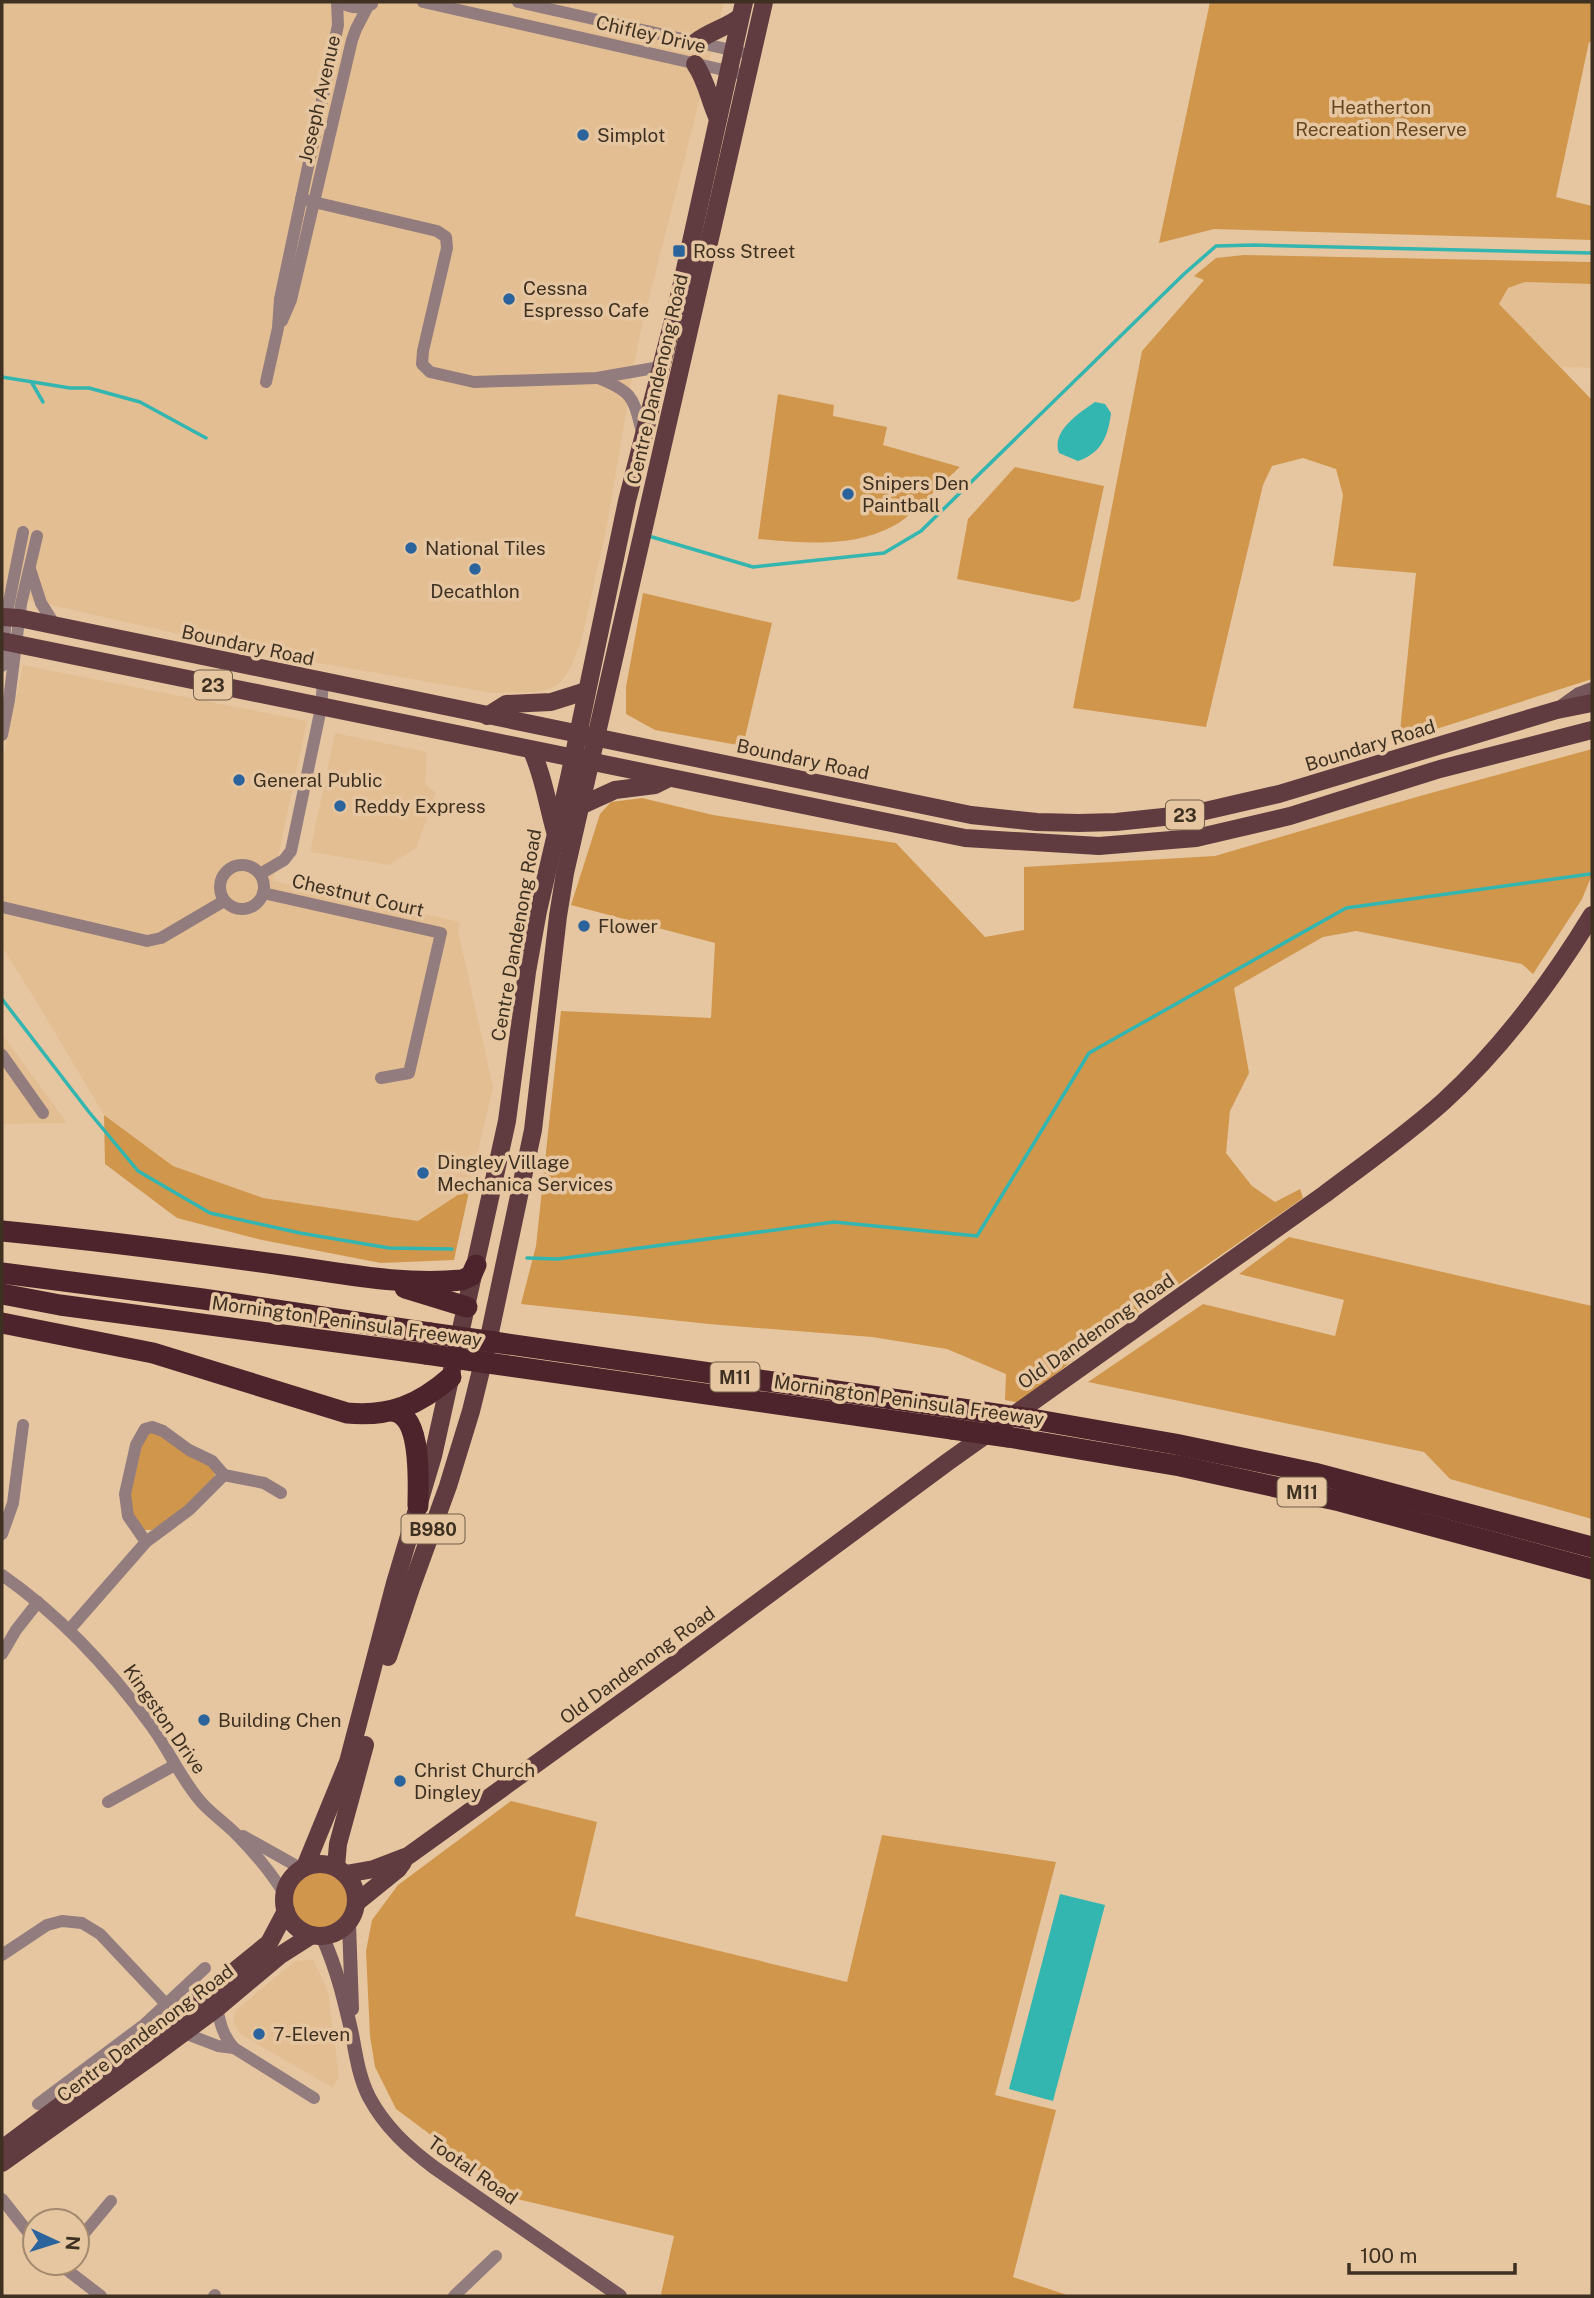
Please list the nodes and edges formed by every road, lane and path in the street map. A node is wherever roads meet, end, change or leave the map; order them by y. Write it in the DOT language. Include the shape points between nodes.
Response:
graph roads {
  1 [pos="339,2"];
  2 [pos="423,2"];
  3 [pos="519,2"];
  4 [pos="764,2"];
  5 [pos="372,4"];
  6 [pos="742,10"];
  7 [pos="696,42"];
  8 [pos="733,50"];
  9 [pos="752,55"];
  10 [pos="695,64"];
  11 [pos="728,72"];
  12 [pos="747,75"];
  13 [pos="718,119"];
  14 [pos="301,200"];
  15 [pos="315,203"];
  16 [pos="278,328"];
  17 [pos="660,368"];
  18 [pos="597,378"];
  19 [pos="266,382"];
  20 [pos="643,436"];
  21 [pos="23,532"];
  22 [pos="37,536"];
  23 [pos="29,566"];
  24 [pos="9,618"];
  25 [pos="56,626"];
  26 [pos="7,642"];
  27 [pos="2,666"];
  28 [pos="329,683"];
  29 [pos="1592,688"];
  30 [pos="586,691"];
  31 [pos="1592,703"];
  32 [pos="321,708"];
  33 [pos="1557,710"];
  34 [pos="362,716"];
  35 [pos="487,716"];
  36 [pos="1592,730"];
  37 [pos="577,734"];
  38 [pos="2,735"];
  39 [pos="596,738"];
  40 [pos="532,751"];
  41 [pos="572,759"];
  42 [pos="591,762"];
  43 [pos="670,778"];
  44 [pos="575,802"];
  45 [pos="555,834"];
  46 [pos="260,874"];
  47 [pos="263,893"];
  48 [pos="224,901"];
  49 [pos="2,907"];
  50 [pos="1592,915"];
  51 [pos="2,1055"];
  52 [pos="381,1078"];
  53 [pos="43,1112"];
  54 [pos="2,1231"];
  55 [pos="476,1265"];
  56 [pos="2,1273"];
  57 [pos="369,1279"];
  58 [pos="2,1294"];
  59 [pos="467,1307"];
  60 [pos="2,1323"];
  61 [pos="428,1344"];
  62 [pos="489,1348"];
  63 [pos="451,1377"];
  64 [pos="392,1411"];
  65 [pos="23,1425"];
  66 [pos="224,1475"];
  67 [pos="281,1493"];
  68 [pos="418,1506"];
  69 [pos="2,1534"];
  70 [pos="146,1542"];
  71 [pos="1592,1547"];
  72 [pos="1592,1569"];
  73 [pos="2,1575"];
  74 [pos="38,1602"];
  75 [pos="69,1630"];
  76 [pos="2,1654"];
  77 [pos="175,1765"];
  78 [pos="108,1802"];
  79 [pos="234,1831"];
  80 [pos="408,1856"];
  81 [pos="303,1868"];
  82 [pos="341,1871"];
  83 [pos="285,1903"];
  84 [pos="356,1903"];
  85 [pos="349,1923"];
  86 [pos="317,1936"];
  87 [pos="2,1955"];
  88 [pos="205,1968"];
  89 [pos="207,2008"];
  90 [pos="176,2018"];
  91 [pos="352,2038"];
  92 [pos="234,2048"];
  93 [pos="314,2098"];
  94 [pos="38,2104"];
  95 [pos="2,2149"];
  96 [pos="2,2163"];
  97 [pos="2,2199"];
  98 [pos="111,2201"];
  99 [pos="21,2223"];
  100 [pos="91,2225"];
  101 [pos="496,2256"];
  102 [pos="77,2277"];
  103 [pos="610,2293"];
  104 [pos="101,2296"];
  105 [pos="454,2296"];
  1 -- 5 [label="street" via="352,7"];
  1 -- 14 [label="street, Joseph Avenue"];
  2 -- 10 [label="street, Chifley Drive"];
  3 -- 7 [label="street, Chifley Drive"];
  4 -- 9 [label="main road, Centre Dandenong Road"];
  5 -- 15 [label="street, Joseph Avenue" via="352,40"];
  6 -- 7 [label="main road"];
  6 -- 8 [label="main road, Centre Dandenong Road"];
  7 -- 8 [label="street, Chifley Drive"];
  8 -- 9 [label="street, Chifley Drive"];
  8 -- 11 [label="main road, Centre Dandenong Road"];
  9 -- 12 [label="main road, Centre Dandenong Road"];
  10 -- 11 [label="street, Chifley Drive"];
  10 -- 13 [label="main road"];
  11 -- 12 [label="street, Chifley Drive"];
  11 -- 13 [label="main road, Centre Dandenong Road"];
  12 -- 39 [label="main road, Centre Dandenong Road"];
  13 -- 17 [label="main road, Centre Dandenong Road"];
  14 -- 15 [label="street"];
  14 -- 16 [label="street, Joseph Avenue" via="279,299"];
  15 -- 16 [label="street, Joseph Avenue" via="291,300"];
  15 -- 18 [label="street" via="437,231 446,237 423,351 422,364 430,372 474,382"];
  16 -- 19 [label="street, Joseph Avenue"];
  17 -- 18 [label="street"];
  17 -- 20 [label="main road, Centre Dandenong Road"];
  18 -- 20 [label="street" via="621,388 633,400"];
  20 -- 30 [label="main road, Centre Dandenong Road"];
  21 -- 24 [label="street"];
  22 -- 23 [label="street"];
  23 -- 24 [label="street"];
  23 -- 25 [label="street" via="41,603"];
  24 -- 25 [label="main road, Boundary Road / 23"];
  24 -- 26 [label="street"];
  25 -- 28 [label="main road, Boundary Road / 23"];
  26 -- 27 [label="street"];
  26 -- 32 [label="main road, 23"];
  26 -- 38 [label="street" via="9,700"];
  28 -- 32 [label="street"];
  28 -- 34 [label="main road"];
  28 -- 35 [label="main road, Boundary Road / 23"];
  29 -- 33 [label="main road"];
  30 -- 35 [label="main road" via="551,702 506,704"];
  30 -- 37 [label="main road, Centre Dandenong Road"];
  31 -- 33 [label="main road, Boundary Road / 23"];
  32 -- 34 [label="main road, 23"];
  32 -- 46 [label="street" via="291,851 285,860"];
  33 -- 39 [label="main road, Boundary Road / 23" via="1279,794 1192,814 1116,822 1037,822 971,815"];
  34 -- 40 [label="main road, 23"];
  35 -- 37 [label="main road, Boundary Road / 23"];
  36 -- 43 [label="main road, 23" via="1440,769 1290,816 1196,838 1099,846 965,838"];
  37 -- 39 [label="main road, Boundary Road / 23"];
  37 -- 41 [label="main road, Centre Dandenong Road / B980"];
  39 -- 42 [label="main road, Centre Dandenong Road / B980"];
  40 -- 41 [label="main road, 23"];
  40 -- 45 [label="main road"];
  41 -- 42 [label="main road, 23"];
  41 -- 44 [label="main road, Centre Dandenong Road / B980"];
  42 -- 43 [label="main road, 23"];
  42 -- 44 [label="main road, Centre Dandenong Road / B980"];
  43 -- 44 [label="main road"];
  44 -- 45 [label="main road, Centre Dandenong Road / B980"];
  44 -- 62 [label="main road, Centre Dandenong Road / B980" via="533,1130"];
  45 -- 55 [label="main road, Centre Dandenong Road / B980" via="528,963 507,1121"];
  46 -- 47 [label="street"];
  46 -- 48 [label="street" via="247,866 231,867 219,887"];
  47 -- 48 [label="street" via="247,909"];
  47 -- 52 [label="street, Chestnut Court" via="441,933 409,1073"];
  48 -- 49 [label="street" via="161,938 147,941"];
  50 -- 80 [label="main road, Old Dandenong Road" via="1551,977 1496,1046 1443,1101 1386,1149"];
  51 -- 53 [label="street"];
  54 -- 57 [label="highway"];
  55 -- 57 [label="highway" via="471,1276 458,1281"];
  55 -- 59 [label="main road, Centre Dandenong Road / B980"];
  56 -- 61 [label="highway, Mornington Peninsula Freeway / M11" via="203,1299"];
  57 -- 59 [label="highway"];
  58 -- 61 [label="highway, Mornington Peninsula Freeway / M11" via="60,1305"];
  59 -- 62 [label="main road" via="479,1320"];
  59 -- 63 [label="main road, Centre Dandenong Road / B980"];
  60 -- 64 [label="highway" via="153,1353 337,1411 367,1415"];
  61 -- 62 [label="highway, Mornington Peninsula Freeway / M11, bridge"];
  62 -- 63 [label="main road"];
  62 -- 71 [label="highway, Mornington Peninsula Freeway / M11, bridge" via="976,1411 1175,1444 1314,1473"];
  62 -- 72 [label="highway, Mornington Peninsula Freeway / M11, bridge" via="1180,1466 1340,1501"];
  62 -- 82 [label="main road, Centre Dandenong Road / B980" via="385,1667 338,1844"];
  63 -- 64 [label="highway" via="414,1403"];
  63 -- 68 [label="main road, Centre Dandenong Road / B980"];
  64 -- 68 [label="highway" via="407,1418 414,1439"];
  65 -- 69 [label="street" via="13,1503"];
  66 -- 67 [label="street" via="264,1483"];
  66 -- 70 [label="street" via="189,1510"];
  66 -- 70 [label="street" via="212,1461 163,1431 145,1429 136,1445 125,1494 128,1516"];
  68 -- 81 [label="main road, Centre Dandenong Road / B980" via="348,1762"];
  70 -- 75 [label="street"];
  73 -- 74 [label="street, Kingston Drive"];
  74 -- 75 [label="street, Kingston Drive"];
  74 -- 76 [label="street"];
  75 -- 77 [label="street, Kingston Drive" via="130,1697"];
  77 -- 78 [label="street"];
  77 -- 79 [label="street, Kingston Drive" via="202,1803"];
  79 -- 81 [label="street, Kingston Drive"];
  79 -- 83 [label="street, Kingston Drive" via="266,1867"];
  80 -- 82 [label="main road, Old Dandenong Road" via="374,1869"];
  80 -- 84 [label="main road, Old Dandenong Road"];
  81 -- 82 [label="main road" via="318,1864"];
  81 -- 83 [label="main road, B980" via="290,1880"];
  82 -- 84 [label="main road, B980" via="353,1884"];
  83 -- 86 [label="main road" via="296,1926"];
  83 -- 89 [label="main road, Centre Dandenong Road" via="269,1944"];
  84 -- 85 [label="main road"];
  85 -- 86 [label="main road" via="335,1933"];
  85 -- 91 [label="main road, Tootal Road"];
  86 -- 89 [label="main road, Centre Dandenong Road" via="279,1956"];
  86 -- 91 [label="main road, Tootal Road" via="335,1965"];
  87 -- 90 [label="street" via="47,1925 82,1923 100,1934"];
  88 -- 90 [label="street, Centre Dandenong Road"];
  89 -- 90 [label="main road, Centre Dandenong Road"];
  89 -- 92 [label="street"];
  90 -- 92 [label="street" via="218,2046"];
  90 -- 94 [label="street, Centre Dandenong Road" via="145,2024"];
  90 -- 95 [label="main road, Centre Dandenong Road"];
  90 -- 96 [label="main road, Centre Dandenong Road"];
  91 -- 103 [label="main road, Tootal Road" via="368,2094 402,2141"];
  92 -- 93 [label="street"];
  97 -- 99 [label="street"];
  98 -- 100 [label="street"];
  101 -- 105 [label="street"];
  102 -- 104 [label="street"];
}
